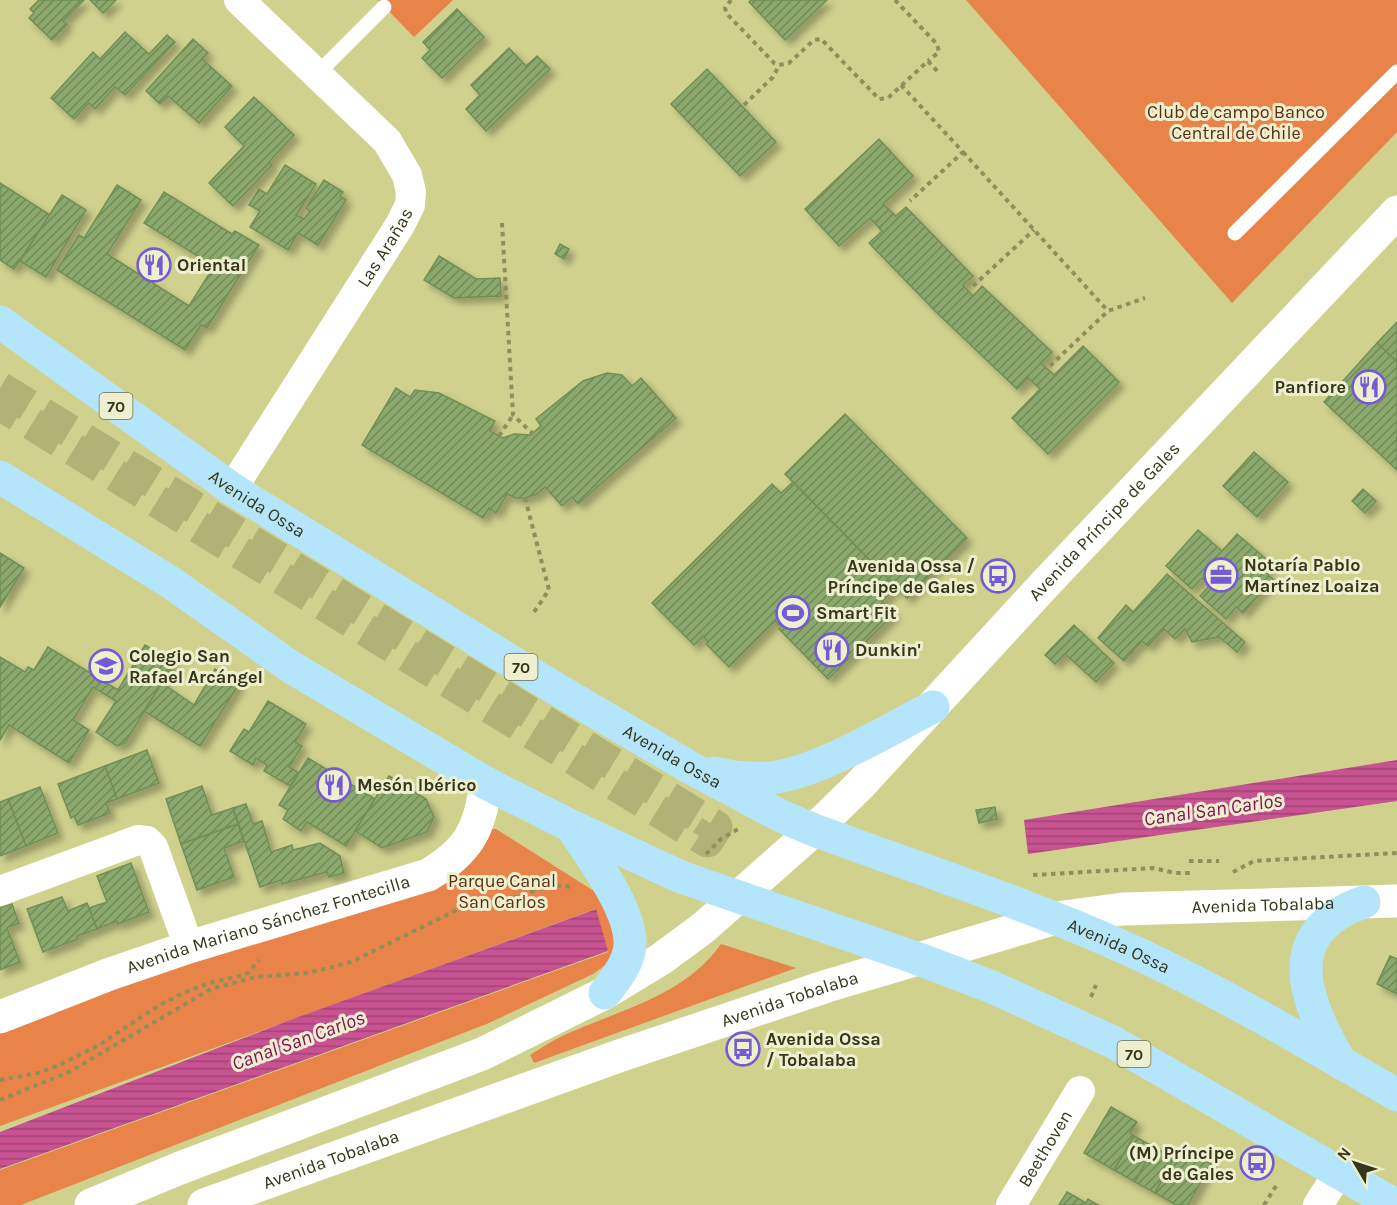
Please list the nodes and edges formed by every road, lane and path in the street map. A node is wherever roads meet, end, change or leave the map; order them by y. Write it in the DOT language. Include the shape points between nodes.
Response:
graph roads {
  1 [pos="239,0"];
  2 [pos="731,0"];
  3 [pos="895,0"];
  4 [pos="384,7"];
  5 [pos="928,61"];
  6 [pos="779,65"];
  7 [pos="939,72"];
  8 [pos="1397,72"];
  9 [pos="317,74"];
  10 [pos="901,85"];
  11 [pos="744,105"];
  12 [pos="963,153"];
  13 [pos="910,201"];
  14 [pos="1395,216"];
  15 [pos="502,223"];
  16 [pos="1034,230"];
  17 [pos="1235,233"];
  18 [pos="973,285"];
  19 [pos="1145,298"];
  20 [pos="1108,311"];
  21 [pos="0,322"];
  22 [pos="1050,366"];
  23 [pos="513,415"];
  24 [pos="532,433"];
  25 [pos="499,436"];
  26 [pos="0,477"];
  27 [pos="232,489"];
  28 [pos="525,498"];
  29 [pos="532,615"];
  30 [pos="933,707"];
  31 [pos="689,767"];
  32 [pos="486,783"];
  33 [pos="571,826"];
  34 [pos="814,830"];
  35 [pos="1397,853"];
  36 [pos="1189,861"];
  37 [pos="1219,861"];
  38 [pos="1222,872"];
  39 [pos="1198,873"];
  40 [pos="1025,875"];
  41 [pos="577,889"];
  42 [pos="0,891"];
  43 [pos="739,898"];
  44 [pos="1397,901"];
  45 [pos="1364,902"];
  46 [pos="1056,918"];
  47 [pos="189,947"];
  48 [pos="261,958"];
  49 [pos="920,959"];
  50 [pos="1096,985"];
  51 [pos="605,993"];
  52 [pos="1091,997"];
  53 [pos="0,1017"];
  54 [pos="1341,1063"];
  55 [pos="0,1080"];
  56 [pos="1080,1091"];
  57 [pos="1397,1095"];
  58 [pos="0,1100"];
  59 [pos="1339,1172"];
  60 [pos="1276,1186"];
  61 [pos="91,1205"];
  62 [pos="204,1205"];
  63 [pos="1011,1205"];
  64 [pos="1264,1205"];
  65 [pos="1318,1205"];
  66 [pos="1395,1205"];
  1 -- 9 [label="street, Las Arañas"];
  2 -- 6 [label="path" via="725,8 727,14"];
  3 -- 5 [label="path" via="937,44 939,52"];
  4 -- 9 [label="lane"];
  5 -- 7 [label="path"];
  5 -- 10 [label="path"];
  6 -- 10 [label="path" via="789,63 820,39 875,97 888,98"];
  6 -- 11 [label="path" via="774,77"];
  8 -- 17 [label="lane"];
  9 -- 27 [label="street, Las Arañas" via="387,141 408,176 410,205"];
  10 -- 12 [label="path"];
  12 -- 13 [label="path"];
  12 -- 16 [label="path"];
  14 -- 30 [label="main road, Avenida Príncipe de Gales" via="1053,575"];
  15 -- 23 [label="path"];
  16 -- 18 [label="path"];
  16 -- 20 [label="path"];
  19 -- 20 [label="path"];
  20 -- 22 [label="path"];
  21 -- 27 [label="main road, Avenida Ossa / 70"];
  23 -- 24 [label="path"];
  23 -- 25 [label="path"];
  26 -- 32 [label="main road, 70" via="171,582 291,668"];
  27 -- 31 [label="main road, Avenida Ossa / 70"];
  28 -- 29 [label="path" via="549,591"];
  30 -- 31 [label="main road" via="806,770 770,778 728,777"];
  30 -- 34 [label="main road, Avenida Príncipe de Gales"];
  31 -- 34 [label="main road, Avenida Ossa / 70"];
  32 -- 33 [label="main road, 70"];
  32 -- 47 [label="main road, Avenida Mariano Sánchez Fontecilla" via="476,828 461,852 428,875"];
  33 -- 43 [label="main road, 70" via="667,872"];
  33 -- 51 [label="main road" via="610,888 627,925 630,944 626,959"];
  34 -- 43 [label="main road"];
  34 -- 46 [label="main road, Avenida Ossa / 70"];
  35 -- 38 [label="path" via="1254,861 1234,872"];
  36 -- 37 [label="path"];
  39 -- 40 [label="path" via="1153,868"];
  41 -- 58 [label="path" via="557,886 480,901 351,962 308,973 256,977 211,989 69,1072"];
  42 -- 47 [label="street" via="138,840 147,841 153,847"];
  43 -- 49 [label="main road, 70"];
  43 -- 51 [label="main road" via="661,959"];
  44 -- 45 [label="main road, Avenida Tobalaba"];
  45 -- 46 [label="main road, Avenida Tobalaba" via="1124,909"];
  45 -- 54 [label="main road" via="1347,908 1321,928 1308,948 1305,969 1314,1010"];
  46 -- 49 [label="main road, Avenida Tobalaba"];
  46 -- 54 [label="main road, Avenida Ossa / 70" via="1182,976"];
  47 -- 53 [label="main road, Avenida Mariano Sánchez Fontecilla"];
  48 -- 55 [label="path" via="244,975 181,994 57,1066"];
  49 -- 59 [label="main road, 70" via="1113,1042"];
  49 -- 62 [label="main road, Avenida Tobalaba" via="619,1056"];
  50 -- 52 [label="path"];
  51 -- 61 [label="main road" via="482,1054"];
  54 -- 57 [label="main road, Avenida Ossa / 70"];
  56 -- 63 [label="street, Beethoven"];
  59 -- 65 [label="street"];
  59 -- 66 [label="main road, 70"];
  60 -- 64 [label="path"];
}
